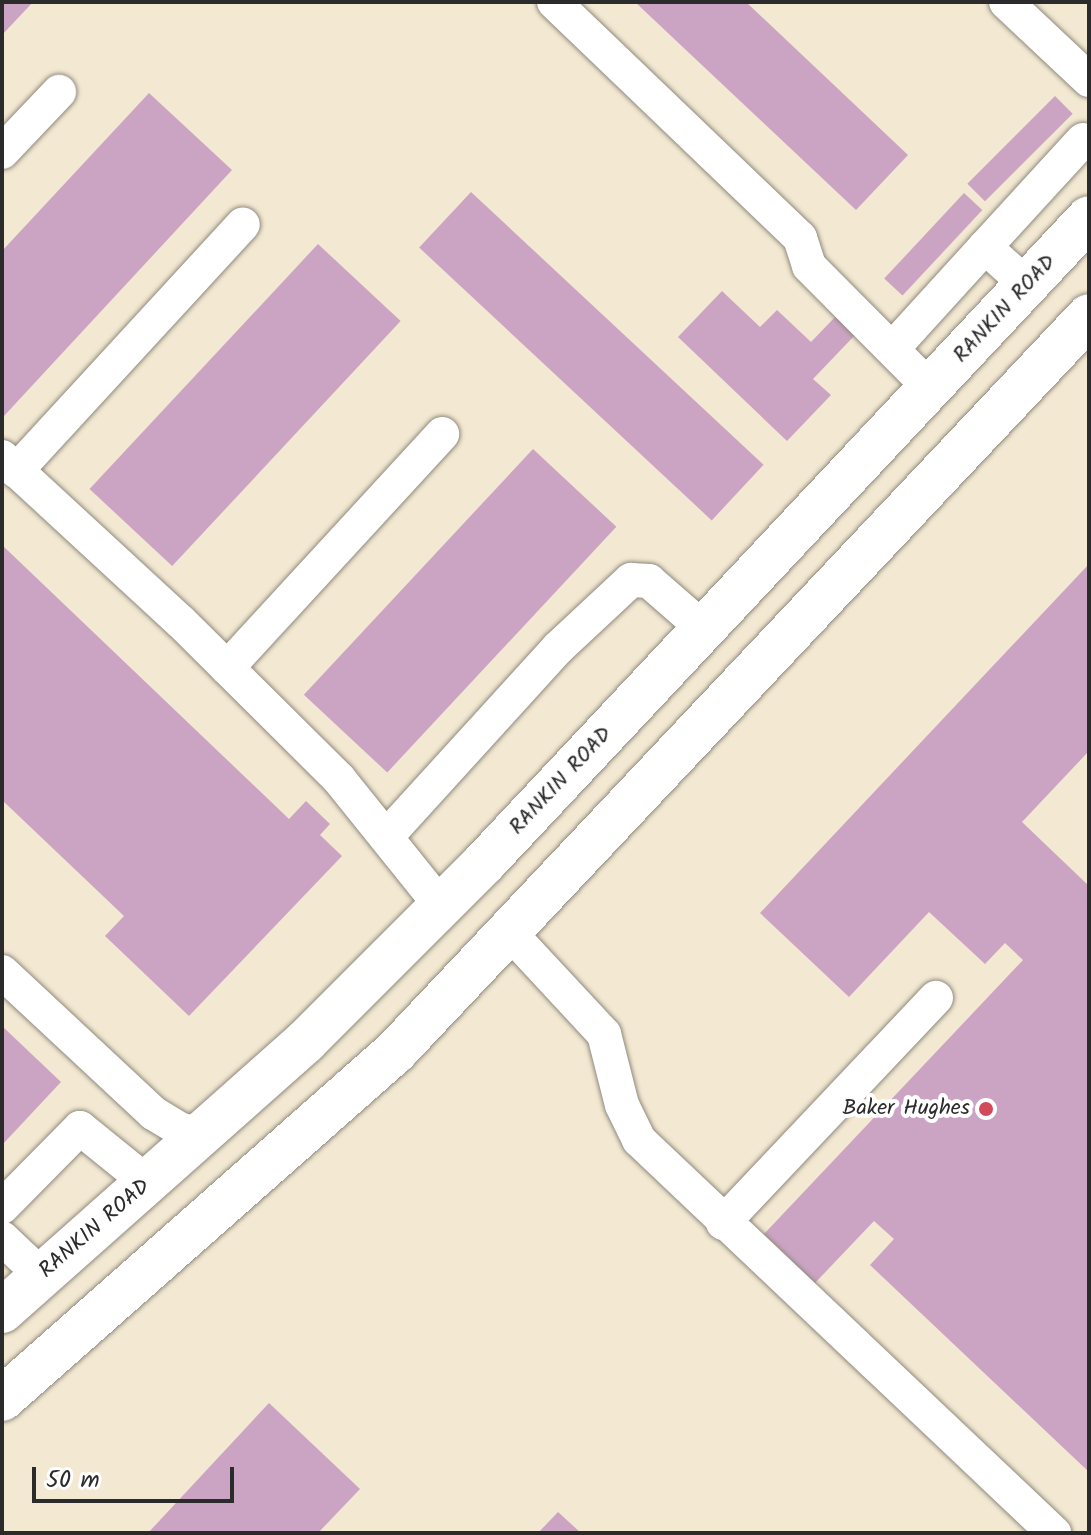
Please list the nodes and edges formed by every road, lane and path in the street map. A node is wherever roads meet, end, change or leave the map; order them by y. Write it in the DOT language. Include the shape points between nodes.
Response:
graph roads {
  1 [pos="554,2"];
  2 [pos="1006,2"];
  3 [pos="1089,80"];
  4 [pos="59,92"];
  5 [pos="1083,140"];
  6 [pos="2,152"];
  7 [pos="1089,218"];
  8 [pos="243,224"];
  9 [pos="985,247"];
  10 [pos="1027,285"];
  11 [pos="1089,316"];
  12 [pos="893,348"];
  13 [pos="931,389"];
  14 [pos="979,433"];
  15 [pos="442,434"];
  16 [pos="9,464"];
  17 [pos="704,629"];
  18 [pos="227,668"];
  19 [pos="386,837"];
  20 [pos="450,897"];
  21 [pos="511,934"];
  22 [pos="2,972"];
  23 [pos="936,998"];
  24 [pos="193,1144"];
  25 [pos="148,1183"];
  26 [pos="228,1202"];
  27 [pos="2,1207"];
  28 [pos="723,1223"];
  29 [pos="2,1238"];
  30 [pos="42,1276"];
  31 [pos="2,1311"];
  32 [pos="2,1399"];
  33 [pos="1054,1533"];
  1 -- 12 [label="lane" via="800,238 809,266"];
  2 -- 3 [label="lane"];
  4 -- 6 [label="lane"];
  5 -- 9 [label="lane"];
  7 -- 10 [label="main road, RANKIN ROAD"];
  8 -- 16 [label="lane"];
  9 -- 10 [label="lane"];
  9 -- 12 [label="lane"];
  10 -- 13 [label="main road, RANKIN ROAD"];
  11 -- 14 [label="main road"];
  12 -- 13 [label="lane"];
  13 -- 14 [label="main road"];
  13 -- 17 [label="main road, RANKIN ROAD"];
  14 -- 21 [label="main road"];
  15 -- 18 [label="lane"];
  16 -- 18 [label="lane"];
  17 -- 19 [label="lane" via="649,581 631,580 558,648"];
  17 -- 20 [label="main road, RANKIN ROAD"];
  18 -- 19 [label="lane" via="339,779"];
  19 -- 20 [label="lane"];
  20 -- 21 [label="main road"];
  20 -- 24 [label="main road, RANKIN ROAD" via="306,1041"];
  21 -- 26 [label="main road" via="396,1051"];
  21 -- 28 [label="lane" via="604,1034 622,1105 639,1140"];
  22 -- 24 [label="lane"];
  23 -- 28 [label="lane"];
  24 -- 25 [label="main road, RANKIN ROAD"];
  24 -- 26 [label="main road"];
  25 -- 27 [label="lane" via="80,1128"];
  25 -- 30 [label="main road, RANKIN ROAD"];
  26 -- 32 [label="main road"];
  28 -- 33 [label="lane"];
  29 -- 30 [label="lane"];
  30 -- 31 [label="main road, RANKIN ROAD"];
}
